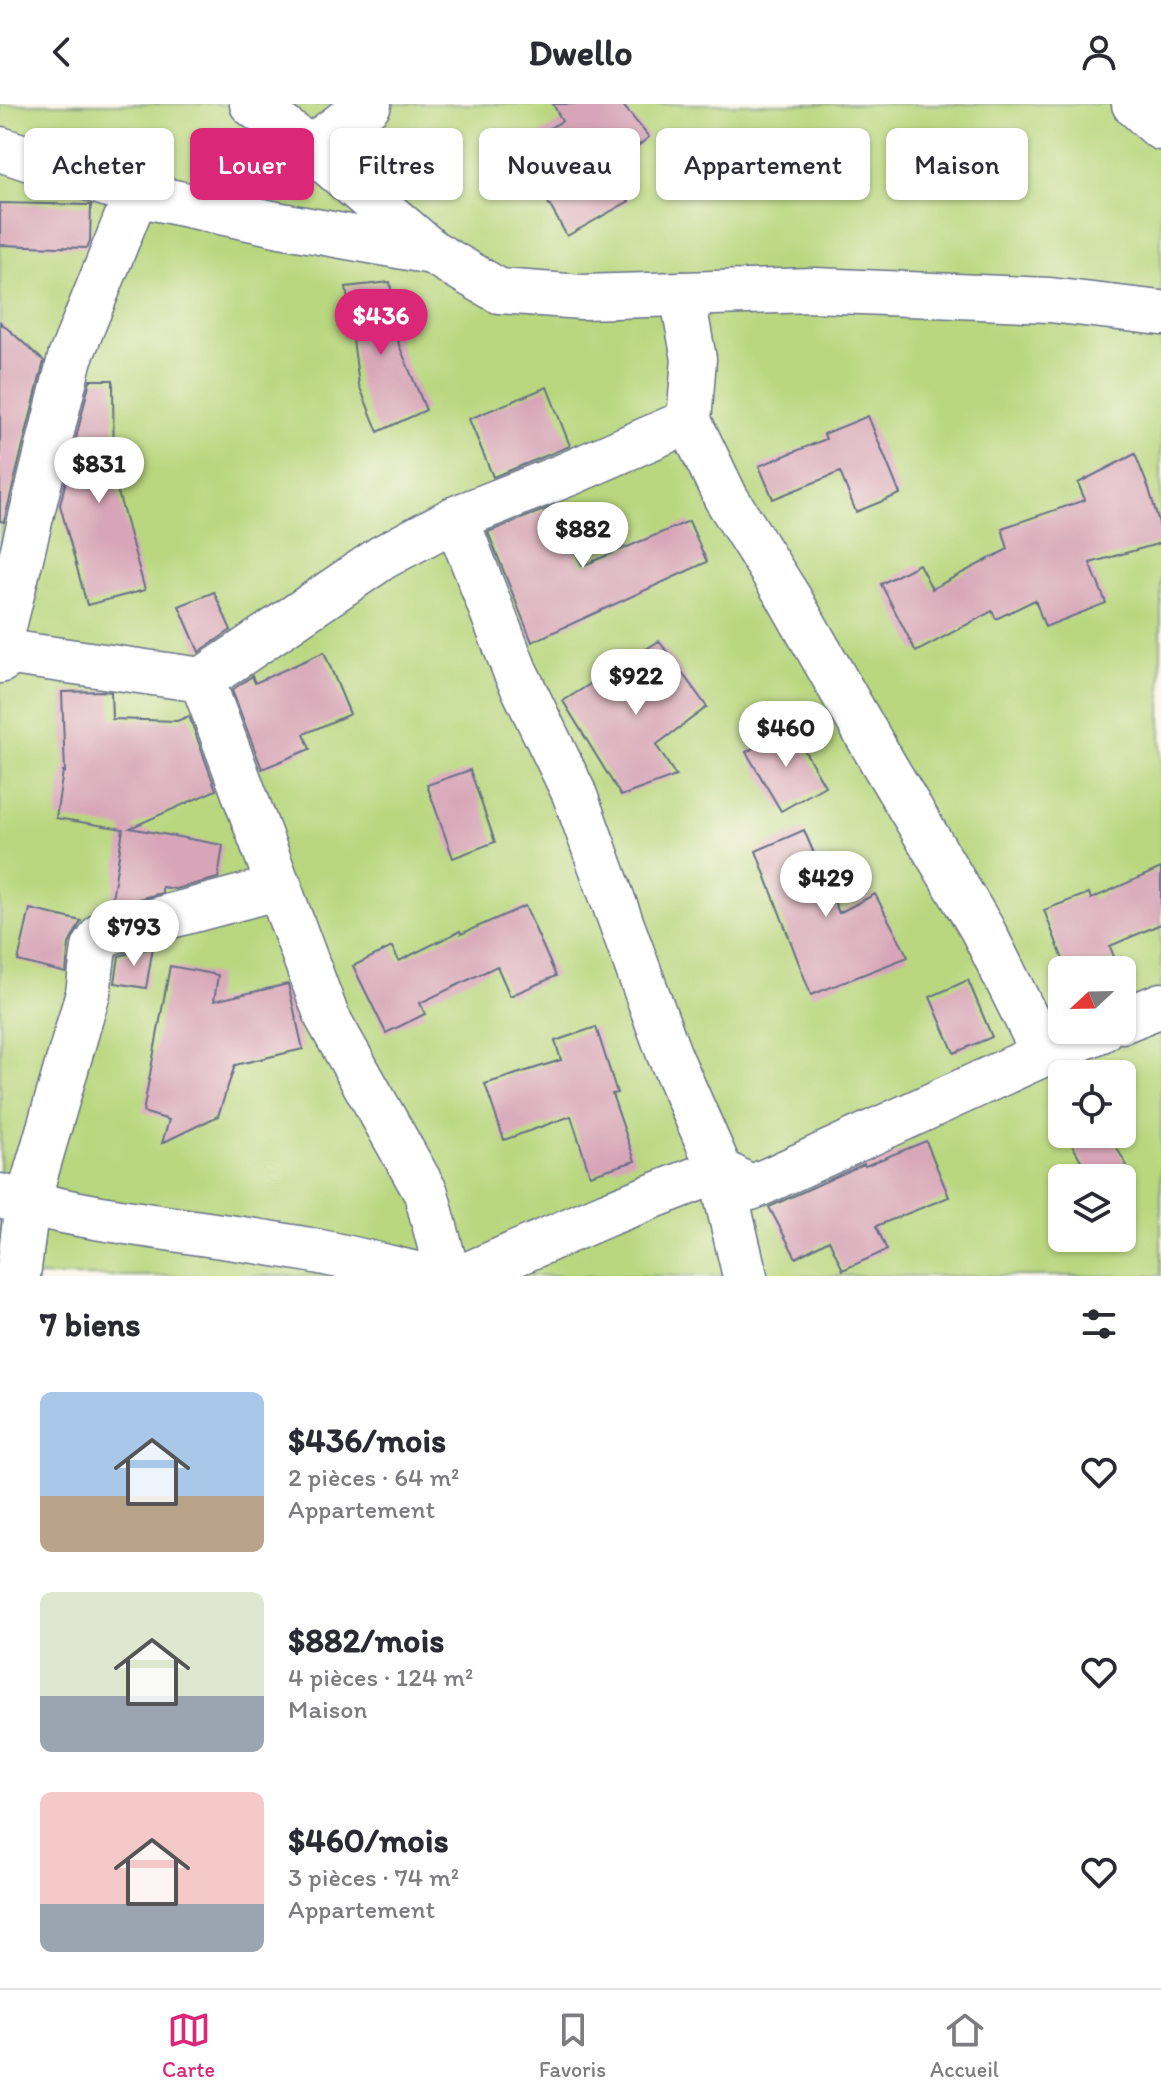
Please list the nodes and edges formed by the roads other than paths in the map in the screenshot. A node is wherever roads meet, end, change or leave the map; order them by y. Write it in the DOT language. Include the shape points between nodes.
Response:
graph roads {
  1 [pos="252,104"];
  2 [pos="369,104"];
  3 [pos="1134,104"];
  4 [pos="284,128"];
  5 [pos="1161,128"];
  6 [pos="314,145"];
  7 [pos="0,149"];
  8 [pos="314,151"];
  9 [pos="24,157"];
  10 [pos="134,200"];
  11 [pos="164,200"];
  12 [pos="432,252"];
  13 [pos="682,294"];
  14 [pos="1161,313"];
  15 [pos="689,421"];
  16 [pos="456,518"];
  17 [pos="0,643"];
  18 [pos="0,661"];
  19 [pos="202,680"];
  20 [pos="280,887"];
  21 [pos="1161,1005"];
  22 [pos="1136,1015"];
  23 [pos="1068,1044"];
  24 [pos="1044,1054"];
  25 [pos="720,1170"];
  26 [pos="14,1200"];
  27 [pos="18,1276"];
  28 [pos="424,1276"];
  29 [pos="448,1276"];
  30 [pos="464,1276"];
  31 [pos="745,1276"];
  1 -- 4 [label="street"];
  2 -- 6 [label="street"];
  3 -- 5 [label="street"];
  7 -- 9 [label="street"];
  8 -- 12 [label="street"];
  10 -- 17 [label="street" via="70,358"];
  11 -- 12 [label="street"];
  12 -- 13 [label="street" via="499,291 582,297"];
  13 -- 14 [label="street" via="814,290 1050,300"];
  13 -- 15 [label="street" via="694,359"];
  15 -- 16 [label="street"];
  15 -- 24 [label="street" via="726,498 982,929"];
  16 -- 19 [label="street" via="383,557"];
  16 -- 25 [label="street" via="515,671 574,793 669,1054"];
  18 -- 19 [label="street" via="12,653"];
  19 -- 20 [label="street"];
  20 -- 26 [label="street" via="103,934 94,948 88,993"];
  20 -- 29 [label="street" via="327,1017 426,1193"];
  21 -- 22 [label="street"];
  23 -- 24 [label="street"];
  24 -- 25 [label="street" via="751,1188"];
  25 -- 30 [label="street"];
  25 -- 31 [label="street"];
  26 -- 27 [label="street"];
  26 -- 28 [label="street" via="311,1250"];
}
